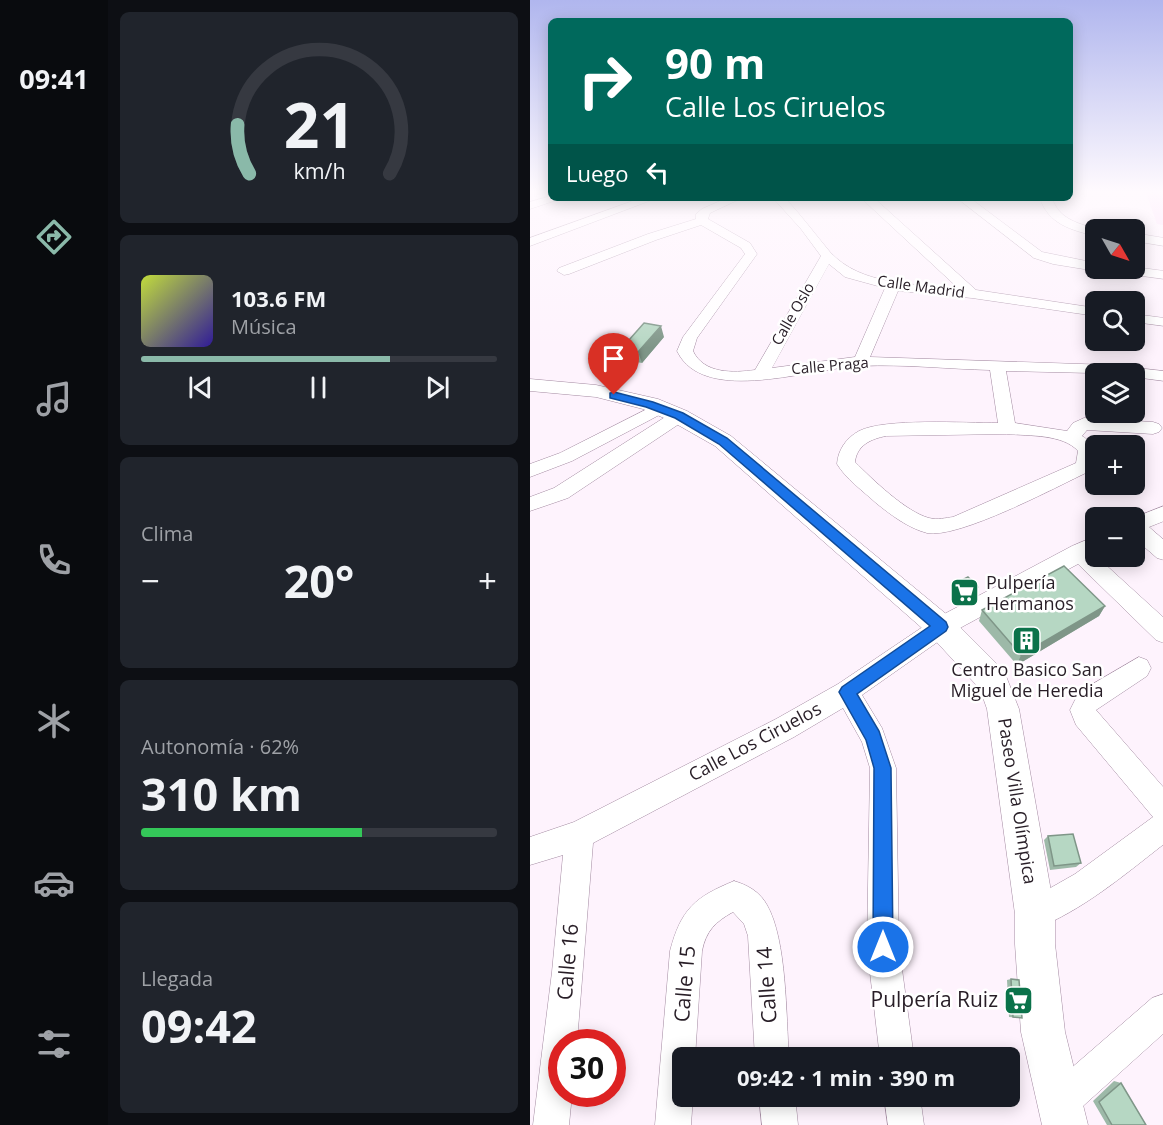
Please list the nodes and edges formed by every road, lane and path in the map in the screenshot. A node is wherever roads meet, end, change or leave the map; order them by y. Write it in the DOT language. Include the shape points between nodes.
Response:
graph roads {
  1 [pos="638,242"];
  2 [pos="740,242"];
  3 [pos="817,242"];
  4 [pos="916,242"];
  5 [pos="1022,242"];
  6 [pos="827,256"];
  7 [pos="1085,265"];
  8 [pos="564,272"];
  9 [pos="1145,272"];
  10 [pos="1163,274"];
  11 [pos="893,286"];
  12 [pos="972,294"];
  13 [pos="1085,310"];
  14 [pos="1145,320"];
  15 [pos="1163,322"];
  16 [pos="861,362"];
  17 [pos="997,365"];
  18 [pos="761,373"];
  19 [pos="1163,376"];
  20 [pos="530,385"];
  21 [pos="669,412"];
  22 [pos="1007,428"];
  23 [pos="1153,428"];
  24 [pos="1072,437"];
  25 [pos="530,471"];
  26 [pos="530,504"];
  27 [pos="1163,513"];
  28 [pos="1145,520"];
  29 [pos="1145,535"];
  30 [pos="1085,549"];
  31 [pos="1163,552"];
  32 [pos="1104,567"];
  33 [pos="941,627"];
  34 [pos="1163,633"];
  35 [pos="1139,668"];
  36 [pos="847,692"];
  37 [pos="1163,809"];
  38 [pos="1163,826"];
  39 [pos="579,835"];
  40 [pos="530,851"];
  41 [pos="756,914"];
  42 [pos="1035,914"];
  43 [pos="1163,1010"];
  44 [pos="771,1047"];
  45 [pos="896,1047"];
  46 [pos="778,1107"];
  47 [pos="904,1107"];
  48 [pos="1062,1114"];
  49 [pos="551,1125"];
  50 [pos="673,1125"];
  51 [pos="780,1125"];
  52 [pos="906,1125"];
  1 -- 8 [label="street"];
  2 -- 18 [label="street, Calle Praga" via="751,254 690,337 685,351 706,371 739,377"];
  3 -- 6 [label="street, Calle Madrid"];
  4 -- 12 [label="street"];
  5 -- 7 [label="street" via="1038,255"];
  6 -- 11 [label="street, Calle Madrid" via="850,274"];
  6 -- 18 [label="street, Calle Oslo"];
  9 -- 10 [label="street"];
  11 -- 12 [label="street, Calle Madrid"];
  11 -- 16 [label="street"];
  12 -- 13 [label="street, Calle Madrid"];
  14 -- 15 [label="street"];
  16 -- 17 [label="street, Calle Praga"];
  16 -- 18 [label="street, Calle Praga"];
  17 -- 19 [label="street, Calle Praga"];
  17 -- 22 [label="street"];
  20 -- 21 [label="main road, Paseo Villa Olímpica" via="596,391"];
  21 -- 25 [label="street"];
  21 -- 26 [label="street" via="561,493"];
  21 -- 33 [label="main road, Paseo Villa Olímpica" via="723,441"];
  22 -- 24 [label="street"];
  22 -- 24 [label="street" via="886,430 866,435 853,445 846,464 912,519 928,525 956,524 1083,467 1088,451"];
  23 -- 24 [label="street" via="1084,424"];
  27 -- 28 [label="street"];
  29 -- 31 [label="street"];
  30 -- 33 [label="street, Calle Los Ciruelos"];
  32 -- 34 [label="street"];
  33 -- 36 [label="street, Calle Los Ciruelos"];
  33 -- 42 [label="main road, Paseo Villa Olímpica" via="993,681 1003,709"];
  35 -- 37 [label="street" via="1088,700 1083,710"];
  36 -- 39 [label="street, Calle Los Ciruelos"];
  36 -- 45 [label="street" via="873,737 883,768 883,947"];
  38 -- 42 [label="street" via="1095,879"];
  39 -- 40 [label="street, Calle Los Ciruelos"];
  39 -- 49 [label="street, Calle 16"];
  41 -- 44 [label="street, Calle 14" via="764,936"];
  41 -- 50 [label="street, Calle 15" via="734,896 704,913 691,928"];
  42 -- 48 [label="main road, Paseo Villa Olímpica" via="1043,1032"];
  43 -- 48 [label="street"];
  46 -- 51 [label="street"];
  47 -- 52 [label="street"];
}
